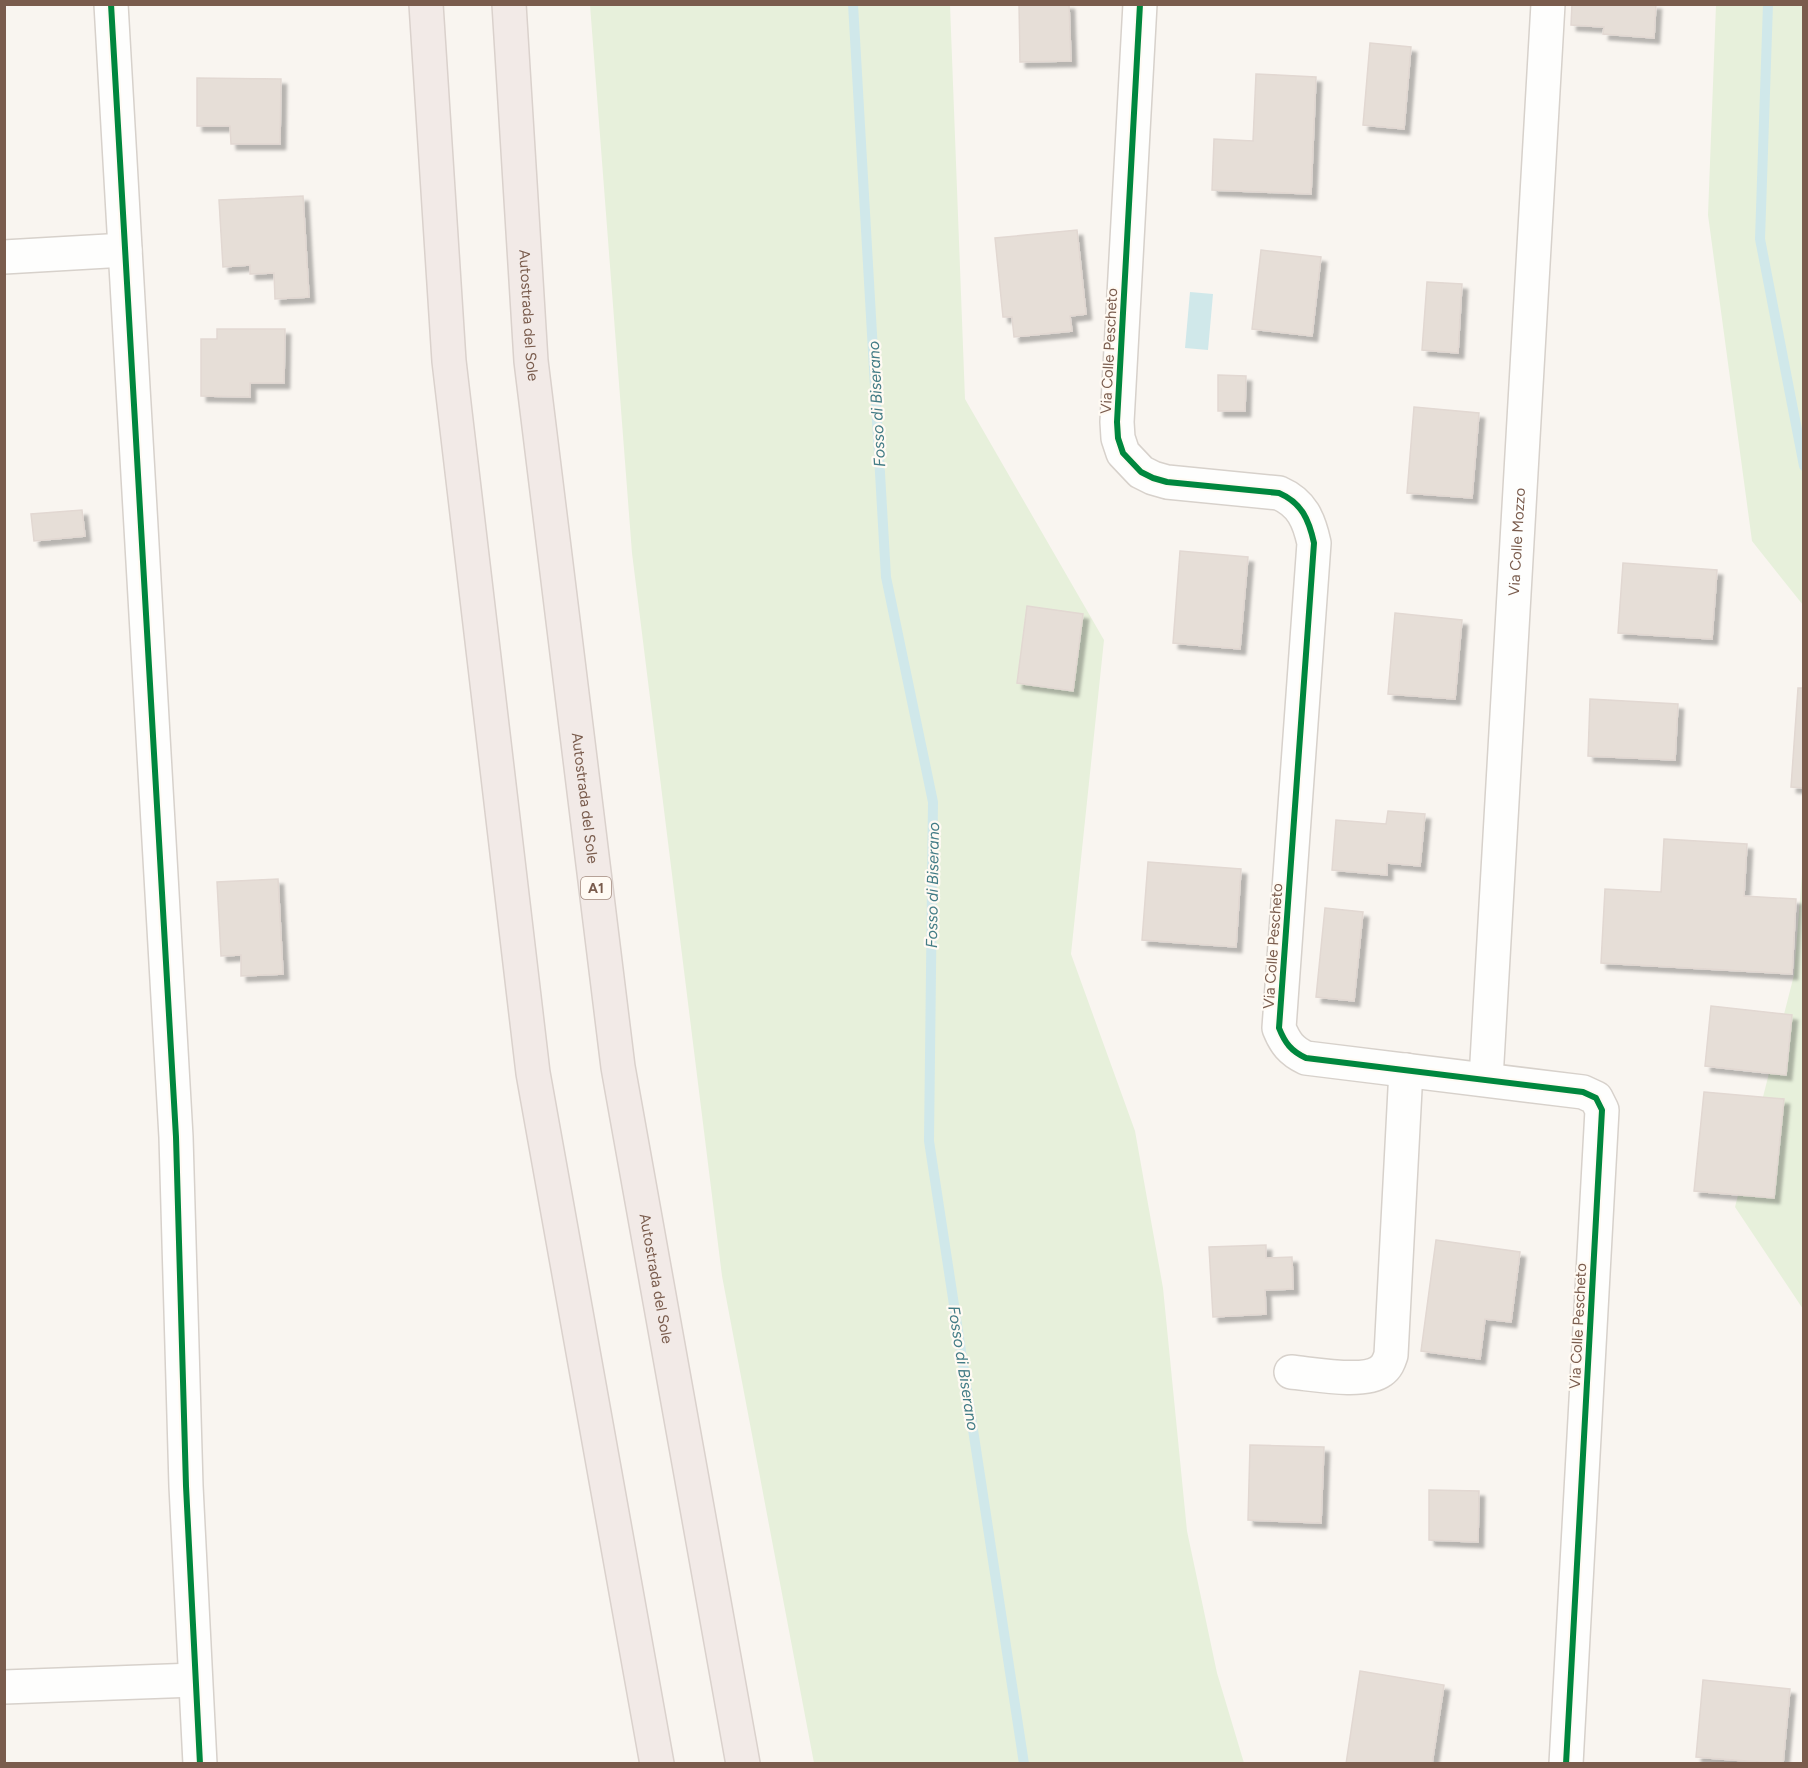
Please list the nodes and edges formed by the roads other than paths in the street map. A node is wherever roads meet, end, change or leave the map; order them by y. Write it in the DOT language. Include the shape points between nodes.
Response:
graph roads {
  1 [pos="111,4"];
  2 [pos="426,4"];
  3 [pos="509,4"];
  4 [pos="1140,4"];
  5 [pos="1548,4"];
  6 [pos="125,250"];
  7 [pos="4,256"];
  8 [pos="1406,1070"];
  9 [pos="1486,1079"];
  10 [pos="1291,1372"];
  11 [pos="195,1680"];
  12 [pos="4,1687"];
  13 [pos="200,1764"];
  14 [pos="657,1764"];
  15 [pos="742,1764"];
  16 [pos="1566,1764"];
  1 -- 6 [label="street"];
  2 -- 14 [label="highway" via="449,361 533,1073"];
  3 -- 15 [label="highway, Autostrada del Sole / A1" via="531,361 618,1067"];
  4 -- 8 [label="street, Via Colle Pescheto" via="1118,438 1131,464 1154,478 1279,493 1304,512 1314,543 1279,1028 1289,1048 1306,1058"];
  5 -- 9 [label="street, Via Colle Mozzo"];
  6 -- 7 [label="street"];
  6 -- 11 [label="street" via="176,1137"];
  8 -- 9 [label="street, Via Colle Pescheto"];
  8 -- 10 [label="street" via="1391,1355 1387,1365 1370,1376"];
  9 -- 16 [label="street, Via Colle Pescheto" via="1586,1092 1598,1100 1602,1110"];
  11 -- 12 [label="street"];
  11 -- 13 [label="street"];
}
